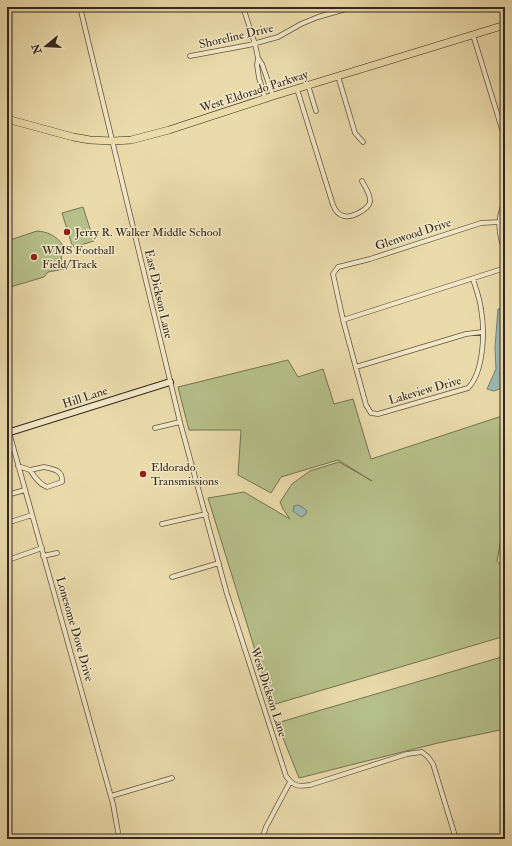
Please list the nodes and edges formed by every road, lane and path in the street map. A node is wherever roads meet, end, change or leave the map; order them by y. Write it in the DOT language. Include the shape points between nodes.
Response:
graph roads {
  1 [pos="80,7"];
  2 [pos="243,7"];
  3 [pos="353,7"];
  4 [pos="505,25"];
  5 [pos="473,35"];
  6 [pos="255,44"];
  7 [pos="190,56"];
  8 [pos="258,58"];
  9 [pos="338,76"];
  10 [pos="308,86"];
  11 [pos="297,89"];
  12 [pos="269,97"];
  13 [pos="316,111"];
  14 [pos="7,119"];
  15 [pos="505,139"];
  16 [pos="113,141"];
  17 [pos="363,142"];
  18 [pos="362,181"];
  19 [pos="505,201"];
  20 [pos="498,222"];
  21 [pos="505,253"];
  22 [pos="505,268"];
  23 [pos="473,279"];
  24 [pos="343,320"];
  25 [pos="482,332"];
  26 [pos="356,366"];
  27 [pos="170,382"];
  28 [pos="180,422"];
  29 [pos="155,428"];
  30 [pos="8,433"];
  31 [pos="18,466"];
  32 [pos="30,470"];
  33 [pos="25,490"];
  34 [pos="7,495"];
  35 [pos="206,514"];
  36 [pos="32,516"];
  37 [pos="7,523"];
  38 [pos="162,524"];
  39 [pos="42,548"];
  40 [pos="57,553"];
  41 [pos="43,556"];
  42 [pos="11,559"];
  43 [pos="219,563"];
  44 [pos="172,577"];
  45 [pos="172,778"];
  46 [pos="290,782"];
  47 [pos="111,796"];
  48 [pos="118,832"];
  49 [pos="262,839"];
  50 [pos="456,839"];
  1 -- 16 [label="street, East Dickson Lane"];
  2 -- 6 [label="street"];
  3 -- 6 [label="street, Shoreline Drive" via="318,17 278,37"];
  4 -- 5 [label="main road, West Eldorado Parkway"];
  5 -- 9 [label="main road, West Eldorado Parkway"];
  5 -- 15 [label="street"];
  6 -- 7 [label="street, Shoreline Drive"];
  6 -- 8 [label="street"];
  8 -- 12 [label="street" via="262,64"];
  8 -- 12 [label="street" via="259,78"];
  9 -- 10 [label="main road, West Eldorado Parkway"];
  9 -- 17 [label="street" via="355,132"];
  10 -- 11 [label="main road, West Eldorado Parkway"];
  10 -- 13 [label="street"];
  11 -- 12 [label="main road, West Eldorado Parkway"];
  11 -- 18 [label="street" via="337,213 350,216 368,206 369,195"];
  12 -- 16 [label="main road, West Eldorado Parkway" via="151,136"];
  14 -- 16 [label="main road, West Eldorado Parkway" via="73,137"];
  16 -- 27 [label="street, East Dickson Lane"];
  19 -- 20 [label="street"];
  20 -- 21 [label="street"];
  20 -- 24 [label="street, Glenwood Drive" via="481,223 338,267 333,274"];
  22 -- 23 [label="street"];
  23 -- 24 [label="street"];
  23 -- 25 [label="street, Lakeview Drive" via="481,308"];
  24 -- 26 [label="street"];
  25 -- 26 [label="street" via="466,334"];
  25 -- 26 [label="street, Lakeview Drive" via="480,366 474,383 468,388 378,414 371,413 366,405"];
  27 -- 28 [label="street, West Dickson Lane"];
  27 -- 30 [label="street, Hill Lane"];
  28 -- 29 [label="street"];
  28 -- 35 [label="street, West Dickson Lane"];
  30 -- 31 [label="street, Lonesome Dove Drive"];
  31 -- 32 [label="street"];
  31 -- 33 [label="street, Lonesome Dove Drive"];
  32 -- 32 [label="street" via="44,467 58,471 62,482 44,486"];
  33 -- 34 [label="street"];
  33 -- 36 [label="street, Lonesome Dove Drive"];
  35 -- 38 [label="street"];
  35 -- 43 [label="street, West Dickson Lane"];
  36 -- 37 [label="street"];
  36 -- 39 [label="street, Lonesome Dove Drive"];
  39 -- 41 [label="street, Lonesome Dove Drive"];
  39 -- 42 [label="street"];
  40 -- 41 [label="street"];
  41 -- 47 [label="street, Lonesome Dove Drive"];
  43 -- 44 [label="street"];
  43 -- 46 [label="street, West Dickson Lane" via="242,643 282,765"];
  45 -- 47 [label="street"];
  46 -- 49 [label="street"];
  46 -- 50 [label="street" via="298,787 310,785 403,755 422,752 433,764"];
  47 -- 48 [label="street, Lonesome Dove Drive"];
}
